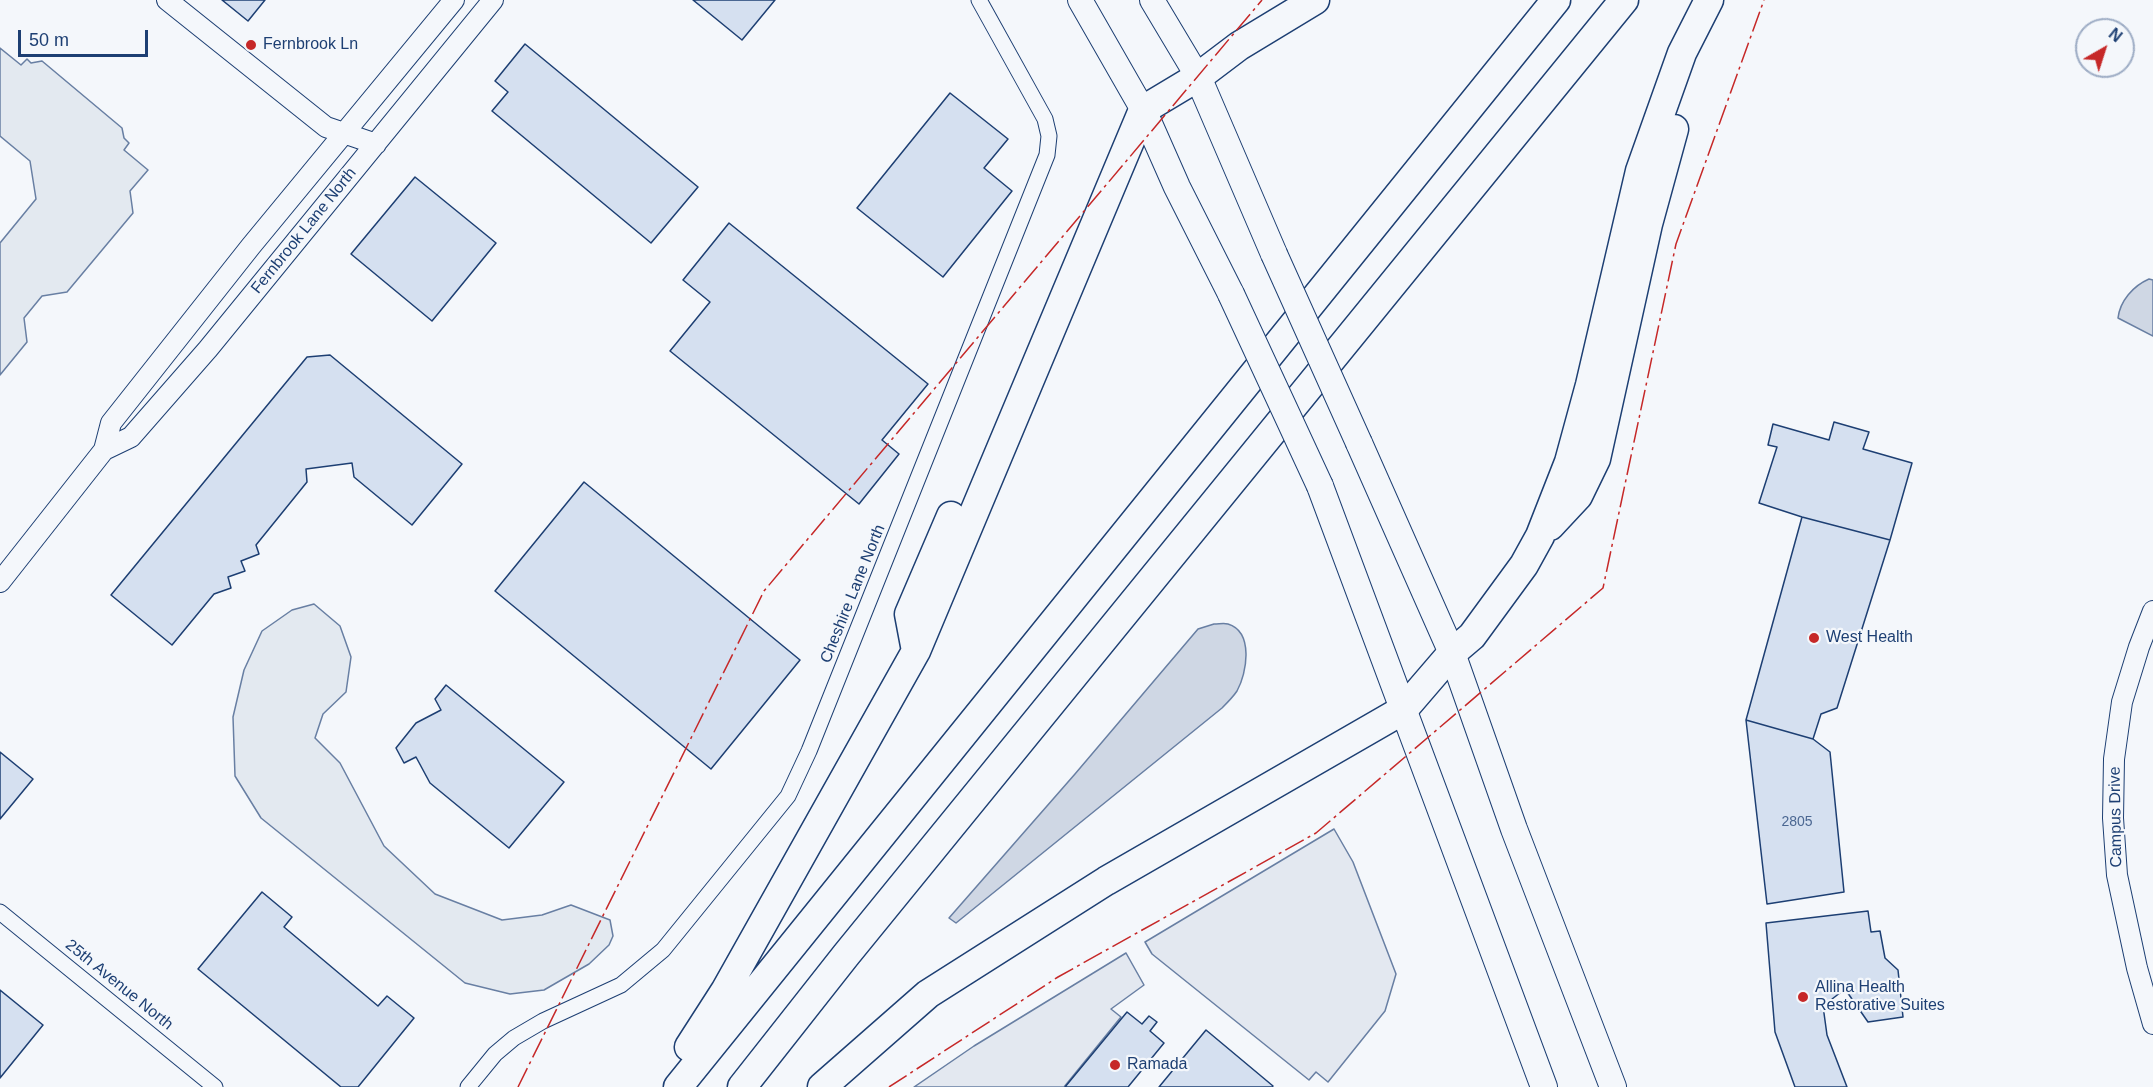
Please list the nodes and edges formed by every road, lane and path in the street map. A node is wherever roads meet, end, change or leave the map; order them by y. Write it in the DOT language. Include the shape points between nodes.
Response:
graph roads {
  1 [pos="167,0"];
  2 [pos="454,0"];
  3 [pos="493,0"];
  4 [pos="979,0"];
  5 [pos="1080,0"];
  6 [pos="1152,0"];
  7 [pos="1315,0"];
  8 [pos="1556,0"];
  9 [pos="1624,0"];
  10 [pos="1711,0"];
  11 [pos="1198,77"];
  12 [pos="1143,110"];
  13 [pos="343,134"];
  14 [pos="376,144"];
  15 [pos="104,450"];
  16 [pos="0,582"];
  17 [pos="2153,611"];
  18 [pos="1452,653"];
  19 [pos="1403,710"];
  20 [pos="0,912"];
  21 [pos="2153,1024"];
  22 [pos="215,1087"];
  23 [pos="468,1087"];
  24 [pos="663,1087"];
  25 [pos="678,1087"];
  26 [pos="742,1087"];
  27 [pos="822,1087"];
  28 [pos="1544,1087"];
  29 [pos="1613,1087"];
  1 -- 13 [label="street" via="326,127"];
  2 -- 13 [label="street, Fernbrook Lane North"];
  3 -- 14 [label="street, Fernbrook Lane North"];
  4 -- 23 [label="street, Cheshire Lane North" via="1045,118 1049,136 1047,155 788,796 663,950 621,985 514,1038"];
  5 -- 12 [label="main road"];
  6 -- 11 [label="main road"];
  7 -- 11 [label="highway" via="1239,46"];
  8 -- 25 [label="highway"];
  9 -- 26 [label="highway"];
  10 -- 18 [label="highway" via="1682,53 1640,171 1569,462 1540,536 1473,636"];
  11 -- 12 [label="highway"];
  11 -- 18 [label="highway, bridge"];
  12 -- 19 [label="highway, bridge" via="1320,486"];
  12 -- 24 [label="highway" via="916,651 725,991"];
  13 -- 14 [label="street"];
  13 -- 15 [label="street, Fernbrook Lane North" via="111,423"];
  14 -- 15 [label="street, Fernbrook Lane North" via="131,437"];
  15 -- 16 [label="street, Fernbrook Lane North"];
  17 -- 21 [label="street, Campus Drive" via="2122,702 2114,759 2113,818 2117,875"];
  18 -- 19 [label="highway"];
  18 -- 29 [label="highway" via="1514,829"];
  19 -- 27 [label="highway" via="1106,881 928,994"];
  19 -- 28 [label="highway"];
  20 -- 22 [label="street, 25th Avenue North"];
}
